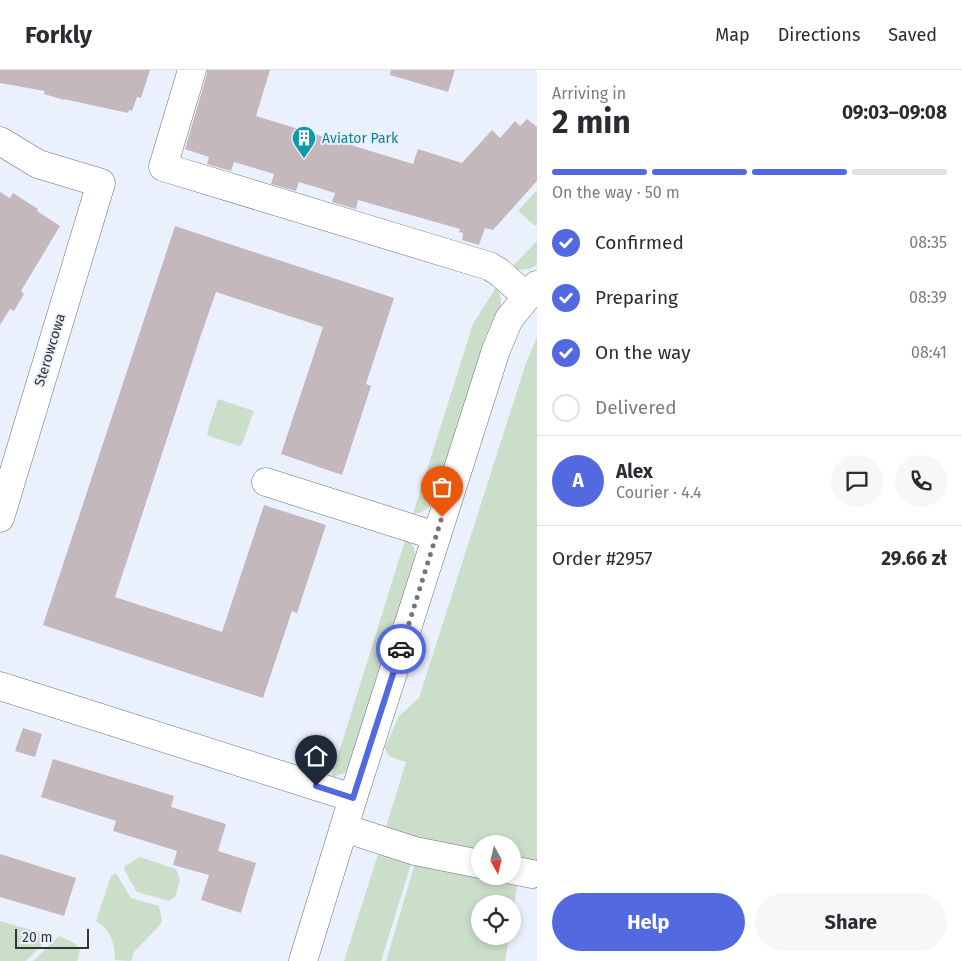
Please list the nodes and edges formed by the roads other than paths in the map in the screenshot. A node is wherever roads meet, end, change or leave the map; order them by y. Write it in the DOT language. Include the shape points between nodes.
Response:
graph roads {
  1 [pos="192,70"];
  2 [pos="0,141"];
  3 [pos="532,290"];
  4 [pos="266,482"];
  5 [pos="0,518"];
  6 [pos="436,536"];
  7 [pos="0,686"];
  8 [pos="353,798"];
  9 [pos="344,828"];
  10 [pos="471,862"];
  11 [pos="303,961"];
  1 -- 3 [label="street" via="163,167 489,266"];
  2 -- 5 [label="street, Sterowcowa" via="38,164 101,183"];
  3 -- 6 [label="street" via="509,319 496,350"];
  4 -- 6 [label="street"];
  6 -- 8 [label="street"];
  7 -- 8 [label="street"];
  8 -- 9 [label="street"];
  9 -- 10 [label="street" via="415,851"];
  9 -- 11 [label="street"];
}
